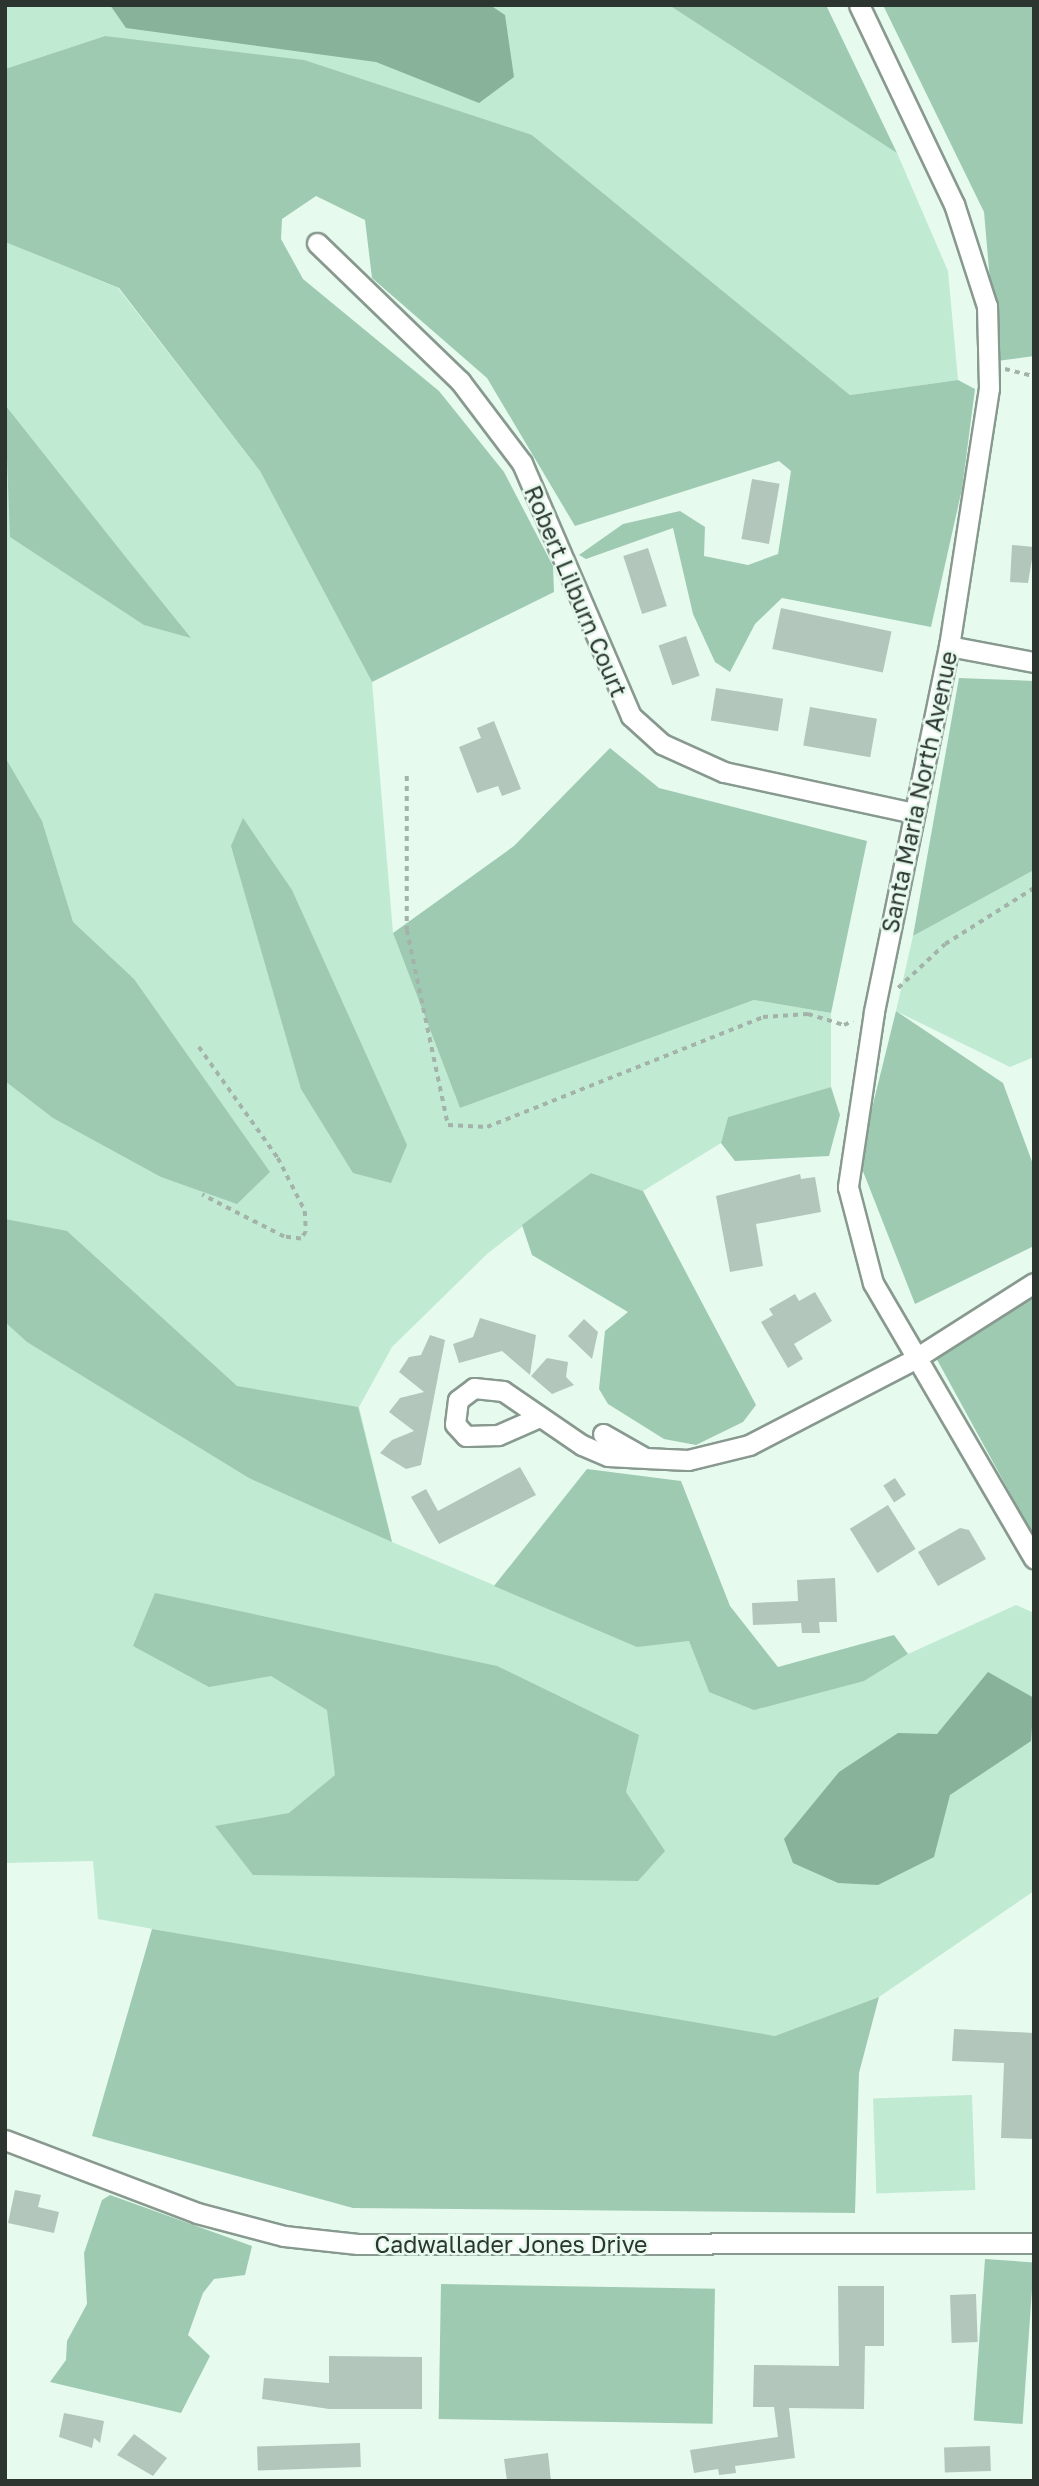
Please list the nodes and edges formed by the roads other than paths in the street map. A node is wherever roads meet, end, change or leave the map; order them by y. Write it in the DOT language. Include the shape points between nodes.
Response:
graph roads {
  1 [pos="859,5"];
  2 [pos="317,243"];
  3 [pos="949,646"];
  4 [pos="1034,662"];
  5 [pos="914,813"];
  6 [pos="1034,1283"];
  7 [pos="913,1360"];
  8 [pos="537,1419"];
  9 [pos="603,1434"];
  10 [pos="645,1458"];
  11 [pos="1034,1558"];
  12 [pos="5,2140"];
  13 [pos="1034,2243"];
  1 -- 3 [label="street, Santa Maria North Avenue" via="954,204 987,306 989,388"];
  2 -- 5 [label="street, Robert Lilburn Court" via="460,381 522,463 631,716 662,744 724,772"];
  3 -- 4 [label="street"];
  3 -- 5 [label="street, Santa Maria North Avenue"];
  5 -- 7 [label="street, Santa Maria North Avenue" via="874,1012 848,1187 873,1283"];
  6 -- 7 [label="street"];
  7 -- 10 [label="street" via="749,1445 688,1460"];
  7 -- 11 [label="street, Santa Maria North Avenue"];
  8 -- 10 [label="street" via="608,1456"];
  9 -- 10 [label="street"];
  12 -- 13 [label="street, Cadwallader Jones Drive" via="197,2213 285,2236 358,2244"];
}
